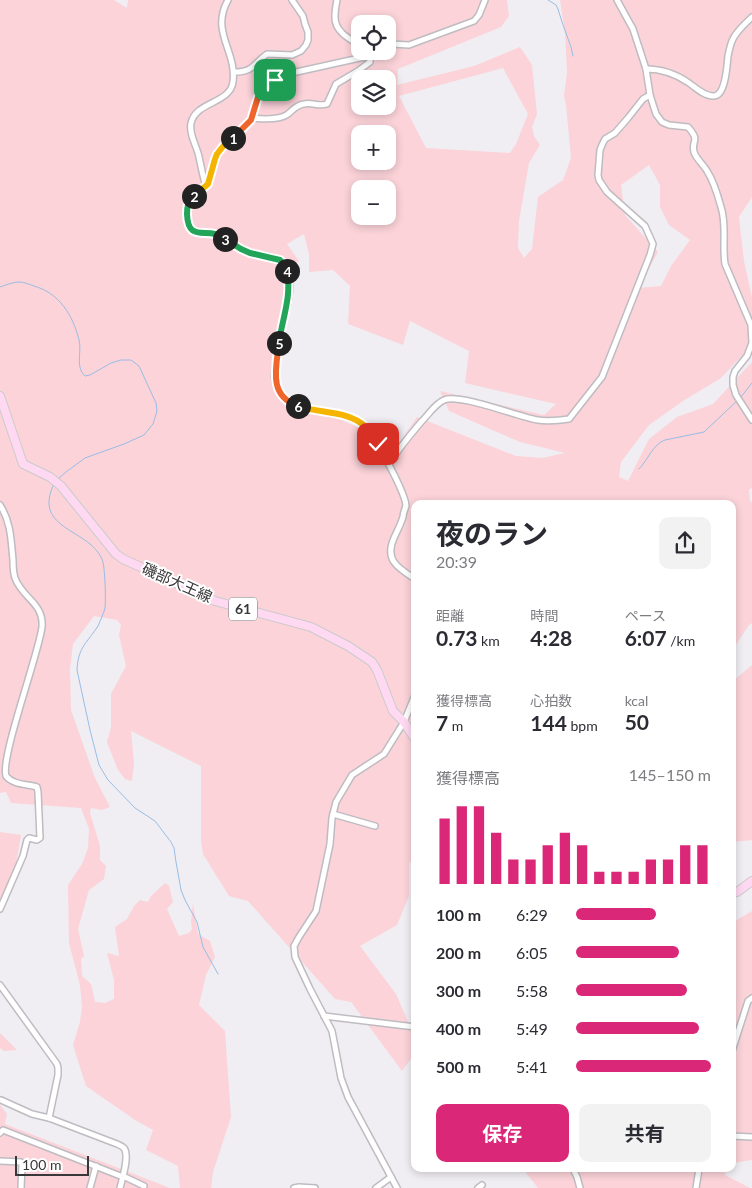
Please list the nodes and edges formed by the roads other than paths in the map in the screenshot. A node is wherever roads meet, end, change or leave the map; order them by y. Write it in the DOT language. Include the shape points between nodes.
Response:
graph roads {
  1 [pos="228,0"];
  2 [pos="292,0"];
  3 [pos="337,0"];
  4 [pos="485,0"];
  5 [pos="617,0"];
  6 [pos="752,17"];
  7 [pos="351,40"];
  8 [pos="396,44"];
  9 [pos="351,58"];
  10 [pos="370,60"];
  11 [pos="646,69"];
  12 [pos="234,72"];
  13 [pos="650,95"];
  14 [pos="252,118"];
  15 [pos="206,186"];
  16 [pos="0,396"];
  17 [pos="752,420"];
  18 [pos="389,464"];
  19 [pos="0,505"];
  20 [pos="411,576"];
  21 [pos="411,705"];
  22 [pos="404,722"];
  23 [pos="411,733"];
  24 [pos="333,814"];
  25 [pos="375,826"];
  26 [pos="752,881"];
  27 [pos="736,892"];
  28 [pos="0,909"];
  29 [pos="0,985"];
  30 [pos="752,998"];
  31 [pos="324,1016"];
  32 [pos="411,1027"];
  33 [pos="736,1038"];
  34 [pos="1,1100"];
  35 [pos="49,1118"];
  36 [pos="0,1133"];
  37 [pos="736,1136"];
  38 [pos="752,1137"];
  39 [pos="0,1161"];
  40 [pos="96,1166"];
  41 [pos="575,1172"];
  42 [pos="699,1172"];
  43 [pos="123,1176"];
  44 [pos="391,1177"];
  45 [pos="144,1186"];
  46 [pos="21,1188"];
  47 [pos="90,1188"];
  48 [pos="120,1188"];
  49 [pos="294,1188"];
  50 [pos="315,1188"];
  51 [pos="376,1188"];
  52 [pos="397,1188"];
  53 [pos="580,1188"];
  54 [pos="696,1188"];
  1 -- 12 [label="street" via="222,13 222,30"];
  2 -- 12 [label="street" via="303,16 308,32 306,45 292,54 267,54 249,70"];
  3 -- 7 [label="street" via="334,18 337,26"];
  4 -- 8 [label="street" via="474,22 409,45"];
  5 -- 11 [label="street" via="633,29"];
  6 -- 11 [label="street" via="735,36 725,80 717,96 710,96 665,70"];
  9 -- 14 [label="street" via="275,80 258,97"];
  10 -- 14 [label="street" via="336,84 326,105 304,104 284,116"];
  11 -- 13 [label="street"];
  12 -- 15 [label="street" via="229,92 199,110 191,122 191,133"];
  13 -- 17 [label="street" via="662,122 669,126 688,127 694,135 694,153 708,172 722,208 725,264 751,325 752,343 748,356 735,371 733,385"];
  13 -- 18 [label="street" via="615,133 605,139 600,150 599,180 607,192 645,226 652,244 602,377 569,419 527,418 464,400 443,400"];
  14 -- 15 [label="street" via="220,150"];
  15 -- 18 [label="street" via="188,202 189,228 199,233 219,234 250,253 280,260 287,271 288,299 275,370 279,391 291,404 347,416 362,423"];
  16 -- 22 [label="main road, 磯部大王線 / 61" via="23,464 56,482 111,549 123,558 215,600 311,627 348,646 372,662 393,711"];
  18 -- 20 [label="street" via="406,505 390,550 398,568"];
  19 -- 28 [label="street" via="9,523 15,578 22,591 38,607 42,622 2,759 3,772 9,779 37,787 40,838 27,840"];
  21 -- 22 [label="street"];
  22 -- 23 [label="main road, 磯部大王線 / 61"];
  22 -- 24 [label="street" via="384,754 352,775 336,802"];
  24 -- 25 [label="street"];
  24 -- 31 [label="street" via="316,911 294,946 295,957"];
  26 -- 27 [label="main road"];
  29 -- 35 [label="street" via="57,1064 58,1075"];
  30 -- 33 [label="street" via="748,1001"];
  31 -- 32 [label="street"];
  31 -- 44 [label="street" via="332,1031 348,1097"];
  34 -- 35 [label="street"];
  35 -- 43 [label="street" via="124,1148"];
  36 -- 40 [label="street" via="3,1130"];
  37 -- 38 [label="street"];
  39 -- 46 [label="street" via="21,1162"];
  40 -- 43 [label="street"];
  40 -- 47 [label="street"];
  41 -- 53 [label="street"];
  42 -- 54 [label="street"];
  43 -- 45 [label="street"];
  43 -- 48 [label="street"];
  44 -- 51 [label="street"];
  44 -- 52 [label="street"];
  49 -- 50 [label="street"];
}
